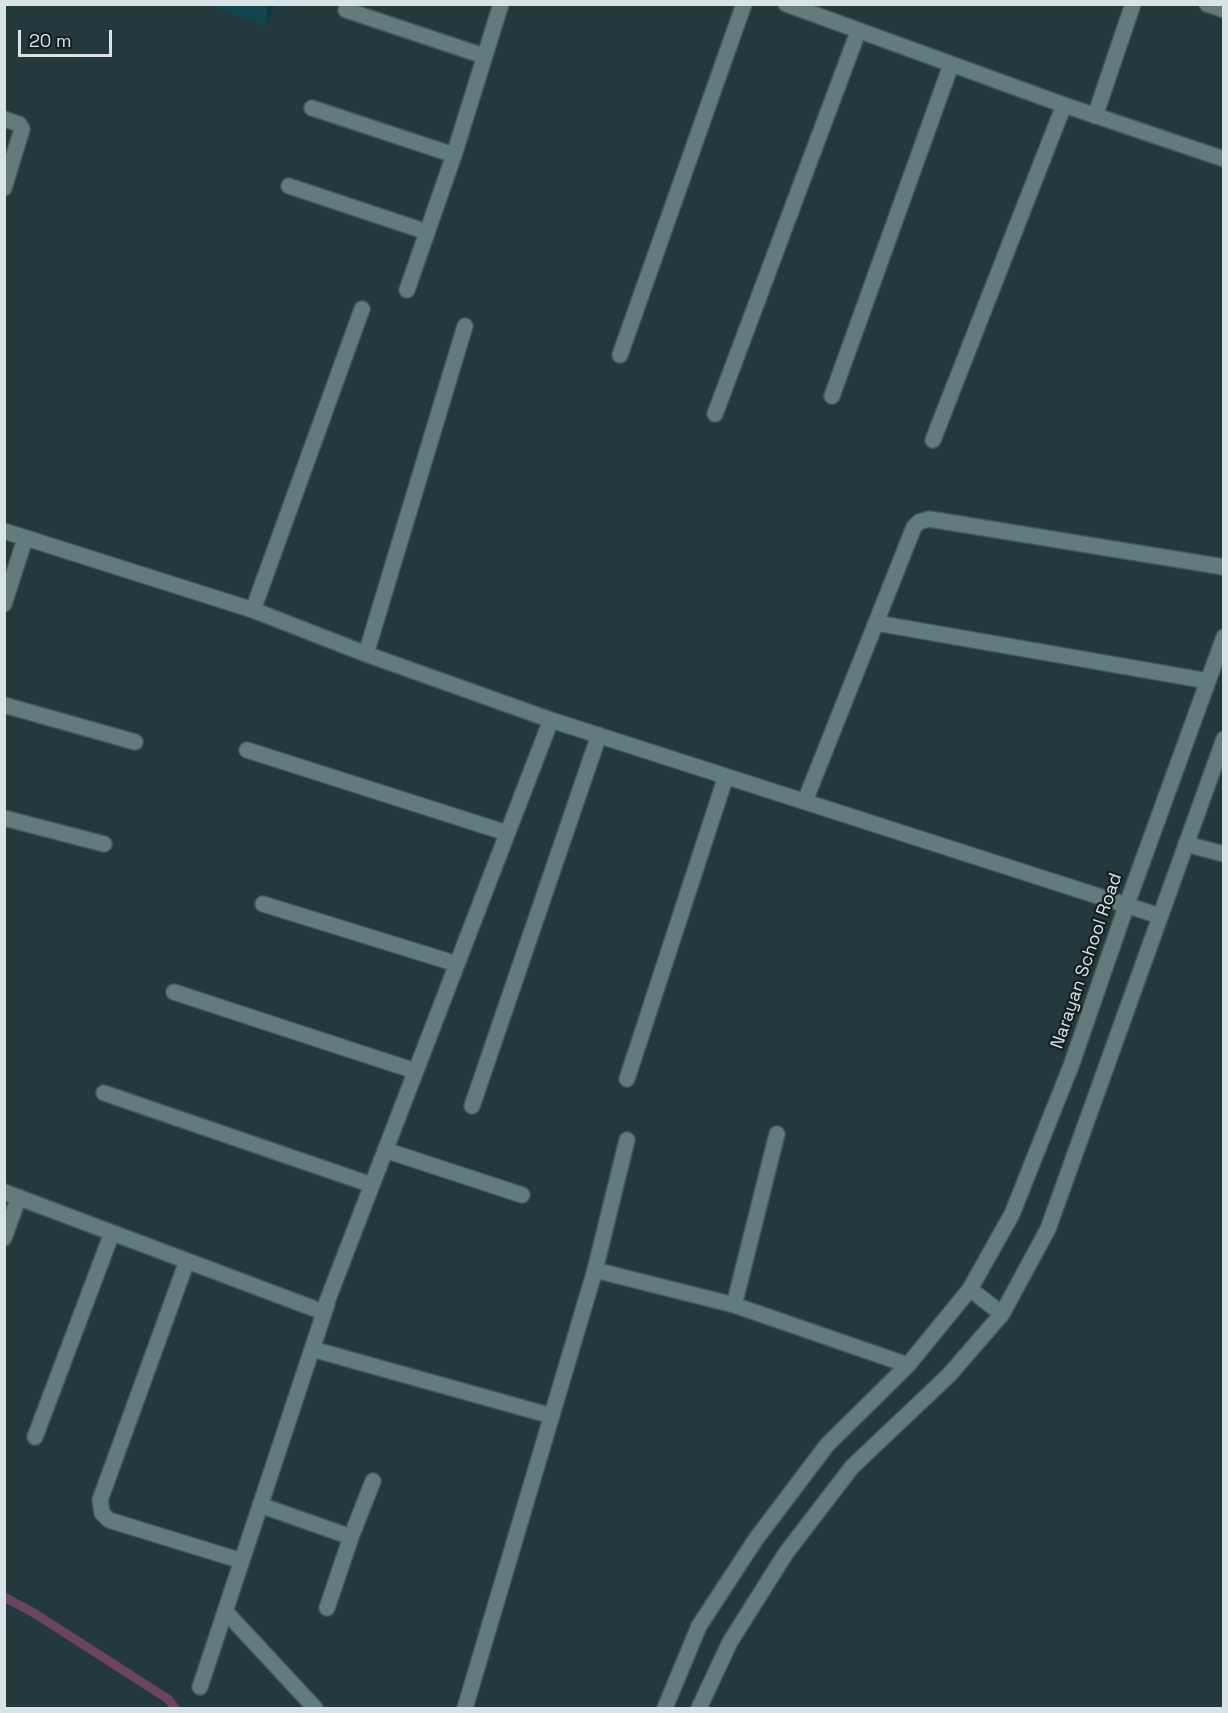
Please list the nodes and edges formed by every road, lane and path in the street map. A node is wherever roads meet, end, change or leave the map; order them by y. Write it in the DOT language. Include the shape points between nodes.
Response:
graph roads {
  1 [pos="501,4"];
  2 [pos="744,4"];
  3 [pos="786,4"];
  4 [pos="1133,4"];
  5 [pos="1207,4"];
  6 [pos="346,10"];
  7 [pos="1224,10"];
  8 [pos="858,32"];
  9 [pos="484,56"];
  10 [pos="951,65"];
  11 [pos="1064,105"];
  12 [pos="312,108"];
  13 [pos="1095,116"];
  14 [pos="4,119"];
  15 [pos="454,155"];
  16 [pos="1224,159"];
  17 [pos="289,186"];
  18 [pos="4,188"];
  19 [pos="427,232"];
  20 [pos="407,290"];
  21 [pos="362,309"];
  22 [pos="465,326"];
  23 [pos="620,355"];
  24 [pos="832,396"];
  25 [pos="715,414"];
  26 [pos="933,440"];
  27 [pos="4,531"];
  28 [pos="25,539"];
  29 [pos="1224,567"];
  30 [pos="4,604"];
  31 [pos="253,610"];
  32 [pos="876,623"];
  33 [pos="1224,638"];
  34 [pos="366,654"];
  35 [pos="1208,681"];
  36 [pos="4,705"];
  37 [pos="551,720"];
  38 [pos="599,735"];
  39 [pos="1224,739"];
  40 [pos="135,742"];
  41 [pos="248,750"];
  42 [pos="726,776"];
  43 [pos="805,801"];
  44 [pos="4,818"];
  45 [pos="507,833"];
  46 [pos="104,844"];
  47 [pos="1186,844"];
  48 [pos="1224,854"];
  49 [pos="263,904"];
  50 [pos="1127,904"];
  51 [pos="1160,916"];
  52 [pos="457,964"];
  53 [pos="174,992"];
  54 [pos="415,1071"];
  55 [pos="627,1079"];
  56 [pos="104,1093"];
  57 [pos="472,1106"];
  58 [pos="777,1134"];
  59 [pos="627,1140"];
  60 [pos="385,1150"];
  61 [pos="372,1185"];
  62 [pos="12,1195"];
  63 [pos="522,1196"];
  64 [pos="112,1233"];
  65 [pos="4,1238"];
  66 [pos="187,1261"];
  67 [pos="595,1270"];
  68 [pos="970,1289"];
  69 [pos="329,1295"];
  70 [pos="734,1305"];
  71 [pos="1002,1314"];
  72 [pos="312,1349"];
  73 [pos="908,1365"];
  74 [pos="552,1416"];
  75 [pos="35,1437"];
  76 [pos="373,1480"];
  77 [pos="260,1505"];
  78 [pos="351,1538"];
  79 [pos="242,1561"];
  80 [pos="327,1608"];
  81 [pos="225,1611"];
  82 [pos="200,1687"];
  83 [pos="315,1708"];
  84 [pos="465,1708"];
  85 [pos="665,1708"];
  86 [pos="699,1708"];
  1 -- 9 [label="street"];
  2 -- 23 [label="street"];
  3 -- 8 [label="street"];
  4 -- 13 [label="street"];
  5 -- 7 [label="street"];
  6 -- 9 [label="street"];
  8 -- 10 [label="street"];
  8 -- 25 [label="street"];
  9 -- 15 [label="street"];
  10 -- 11 [label="street"];
  10 -- 24 [label="street"];
  11 -- 13 [label="street"];
  11 -- 26 [label="street"];
  12 -- 15 [label="street"];
  13 -- 16 [label="street"];
  14 -- 18 [label="street" via="22,129"];
  15 -- 19 [label="street"];
  17 -- 19 [label="street"];
  19 -- 20 [label="street"];
  21 -- 31 [label="street"];
  22 -- 34 [label="street"];
  27 -- 28 [label="street"];
  28 -- 30 [label="street"];
  28 -- 31 [label="street"];
  29 -- 32 [label="street" via="929,519 914,527"];
  31 -- 34 [label="street"];
  32 -- 35 [label="street"];
  32 -- 43 [label="street"];
  33 -- 35 [label="street, Narayan School Road"];
  34 -- 37 [label="street"];
  35 -- 50 [label="street, Narayan School Road"];
  36 -- 40 [label="street"];
  37 -- 38 [label="street"];
  37 -- 45 [label="street"];
  38 -- 42 [label="street"];
  38 -- 57 [label="street"];
  39 -- 47 [label="street"];
  41 -- 45 [label="street"];
  42 -- 43 [label="street"];
  42 -- 55 [label="street"];
  43 -- 50 [label="street"];
  44 -- 46 [label="street"];
  45 -- 52 [label="street"];
  47 -- 48 [label="street"];
  47 -- 51 [label="street"];
  49 -- 52 [label="street"];
  50 -- 51 [label="street"];
  50 -- 68 [label="street, Narayan School Road" via="1071,1066 1012,1214"];
  51 -- 71 [label="street" via="1048,1229"];
  52 -- 54 [label="street"];
  53 -- 54 [label="street"];
  54 -- 60 [label="street"];
  56 -- 61 [label="street"];
  58 -- 70 [label="street"];
  59 -- 67 [label="street"];
  60 -- 61 [label="street"];
  60 -- 63 [label="street"];
  61 -- 69 [label="street"];
  62 -- 64 [label="street"];
  62 -- 65 [label="street"];
  64 -- 66 [label="street"];
  64 -- 75 [label="street"];
  66 -- 69 [label="street" via="323,1312"];
  66 -- 79 [label="street" via="100,1500 102,1513 109,1520"];
  67 -- 70 [label="street"];
  67 -- 74 [label="street"];
  68 -- 71 [label="street"];
  68 -- 73 [label="street, Narayan School Road"];
  69 -- 72 [label="street"];
  70 -- 73 [label="street"];
  71 -- 86 [label="street" via="949,1376 852,1467 780,1563 730,1642"];
  72 -- 74 [label="street"];
  72 -- 77 [label="street"];
  73 -- 85 [label="street, Narayan School Road" via="827,1445 756,1539 699,1626"];
  74 -- 84 [label="street"];
  76 -- 78 [label="street"];
  77 -- 78 [label="street"];
  77 -- 79 [label="street"];
  78 -- 80 [label="street"];
  79 -- 81 [label="street"];
  81 -- 82 [label="street"];
  81 -- 83 [label="street"];
}
